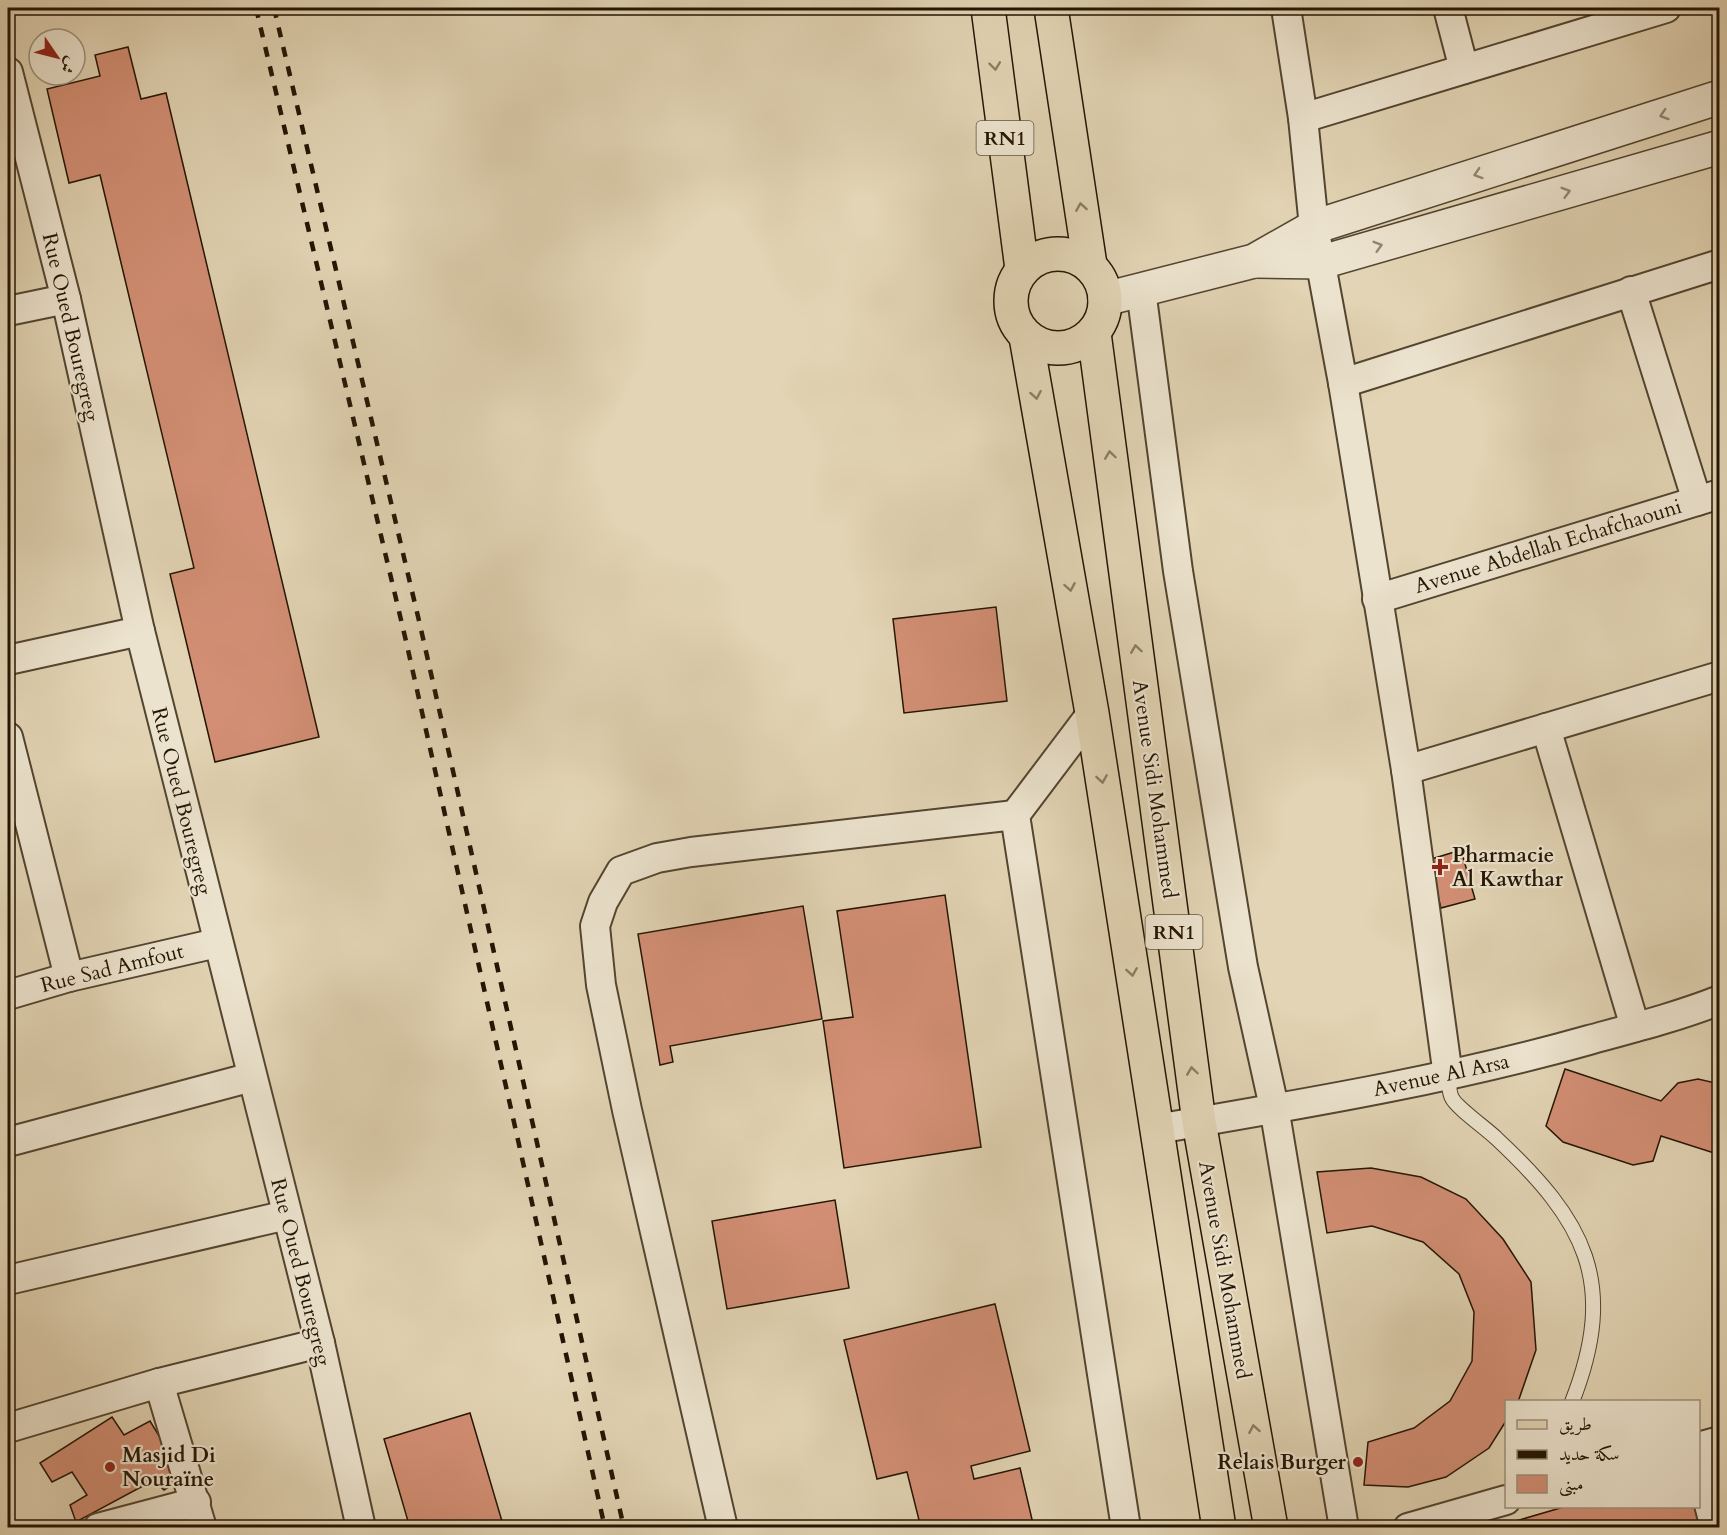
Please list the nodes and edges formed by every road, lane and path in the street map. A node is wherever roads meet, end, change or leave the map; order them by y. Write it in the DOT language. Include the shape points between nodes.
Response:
graph roads {
  1 [pos="988,8"];
  2 [pos="1051,8"];
  3 [pos="1286,8"];
  4 [pos="1448,8"];
  5 [pos="1666,8"];
  6 [pos="1464,69"];
  7 [pos="8,72"];
  8 [pos="1719,97"];
  9 [pos="1303,118"];
  10 [pos="1719,147"];
  11 [pos="17,152"];
  12 [pos="1314,227"];
  13 [pos="1254,261"];
  14 [pos="1322,262"];
  15 [pos="1719,264"];
  16 [pos="1090,265"];
  17 [pos="1022,268"];
  18 [pos="1141,290"];
  19 [pos="1631,291"];
  20 [pos="66,299"];
  21 [pos="1105,299"];
  22 [pos="8,311"];
  23 [pos="1094,333"];
  24 [pos="1026,337"];
  25 [pos="1343,383"];
  26 [pos="1708,497"];
  27 [pos="1377,599"];
  28 [pos="140,631"];
  29 [pos="8,660"];
  30 [pos="1719,675"];
  31 [pos="1092,713"];
  32 [pos="1546,728"];
  33 [pos="8,737"];
  34 [pos="1406,770"];
  35 [pos="1015,814"];
  36 [pos="217,943"];
  37 [pos="69,978"];
  38 [pos="8,995"];
  39 [pos="1719,1000"];
  40 [pos="1635,1027"];
  41 [pos="1448,1076"];
  42 [pos="252,1077"];
  43 [pos="1274,1107"];
  44 [pos="1199,1122"];
  45 [pos="1157,1129"];
  46 [pos="8,1142"];
  47 [pos="287,1215"];
  48 [pos="8,1280"];
  49 [pos="320,1343"];
  50 [pos="159,1383"];
  51 [pos="1572,1400"];
  52 [pos="8,1428"];
  53 [pos="1719,1441"];
  54 [pos="1700,1446"];
  55 [pos="1700,1469"];
  56 [pos="1505,1500"];
  57 [pos="199,1515"];
  58 [pos="98,1527"];
  59 [pos="361,1527"];
  60 [pos="723,1527"];
  61 [pos="1126,1527"];
  62 [pos="1219,1527"];
  63 [pos="1271,1527"];
  64 [pos="1344,1527"];
  65 [pos="1408,1527"];
  66 [pos="1715,1527"];
  1 -- 17 [label="main road, RN1, one-way"];
  16 -- 2 [label="main road, one-way"];
  3 -- 9 [label="street"];
  4 -- 6 [label="street"];
  5 -- 6 [label="street"];
  6 -- 9 [label="street"];
  7 -- 11 [label="street, Rue Oued Bouregreg"];
  8 -- 12 [label="street, one-way"];
  9 -- 12 [label="street"];
  14 -- 10 [label="street, one-way"];
  11 -- 20 [label="street, Rue Oued Bouregreg"];
  12 -- 13 [label="street"];
  12 -- 14 [label="street"];
  13 -- 14 [label="street"];
  13 -- 18 [label="street"];
  14 -- 25 [label="street"];
  15 -- 19 [label="street"];
  16 -- 17 [label="main road" via="1068,254 1043,255"];
  16 -- 21 [label="main road" via="1104,286"];
  17 -- 24 [label="main road, RN1" via="1011,291 1012,316"];
  18 -- 21 [label="street"];
  18 -- 43 [label="street" via="1178,571 1243,967"];
  19 -- 25 [label="street"];
  19 -- 26 [label="street"];
  20 -- 22 [label="street"];
  20 -- 28 [label="street, Rue Oued Bouregreg"];
  21 -- 23 [label="main road, RN1" via="1105,311"];
  23 -- 24 [label="main road" via="1073,347 1048,348"];
  44 -- 23 [label="main road, Avenue Sidi Mohammed / RN1, one-way"];
  24 -- 31 [label="main road, Avenue Sidi Mohammed / RN1, one-way"];
  25 -- 27 [label="street"];
  26 -- 27 [label="street, Avenue Abdellah Echafchaouni"];
  27 -- 34 [label="street"];
  28 -- 29 [label="street"];
  28 -- 36 [label="street, Rue Oued Bouregreg"];
  30 -- 32 [label="street"];
  31 -- 35 [label="street"];
  31 -- 45 [label="main road, Avenue Sidi Mohammed / RN1, one-way"];
  32 -- 34 [label="street"];
  32 -- 40 [label="street"];
  33 -- 37 [label="street"];
  34 -- 41 [label="street"];
  35 -- 60 [label="street" via="657,858 621,871 603,902 595,926 602,985"];
  35 -- 61 [label="street"];
  36 -- 37 [label="street, Rue Sad Amfout"];
  36 -- 42 [label="street, Rue Oued Bouregreg"];
  37 -- 38 [label="street, Rue Sad Amfout"];
  39 -- 40 [label="street, Avenue Al Arsa"];
  40 -- 41 [label="street, Avenue Al Arsa"];
  41 -- 43 [label="street, Avenue Al Arsa"];
  41 -- 51 [label="lane" via="1452,1099 1535,1177 1562,1209 1581,1243 1591,1277 1593,1323 1589,1352"];
  42 -- 46 [label="street"];
  42 -- 47 [label="street, Rue Oued Bouregreg"];
  43 -- 44 [label="street, Avenue Al Arsa"];
  43 -- 64 [label="street"];
  44 -- 45 [label="street, Avenue Al Arsa"];
  63 -- 44 [label="main road, Avenue Sidi Mohammed / RN1, one-way"];
  45 -- 62 [label="main road, Avenue Sidi Mohammed / RN1"];
  47 -- 48 [label="street"];
  47 -- 49 [label="street, Rue Oued Bouregreg"];
  49 -- 50 [label="street"];
  49 -- 59 [label="street, Rue Oued Bouregreg"];
  50 -- 52 [label="street"];
  50 -- 57 [label="street"];
  53 -- 54 [label="street"];
  55 -- 66 [label="street"];
  56 -- 65 [label="street"];
  57 -- 58 [label="street"];
}
